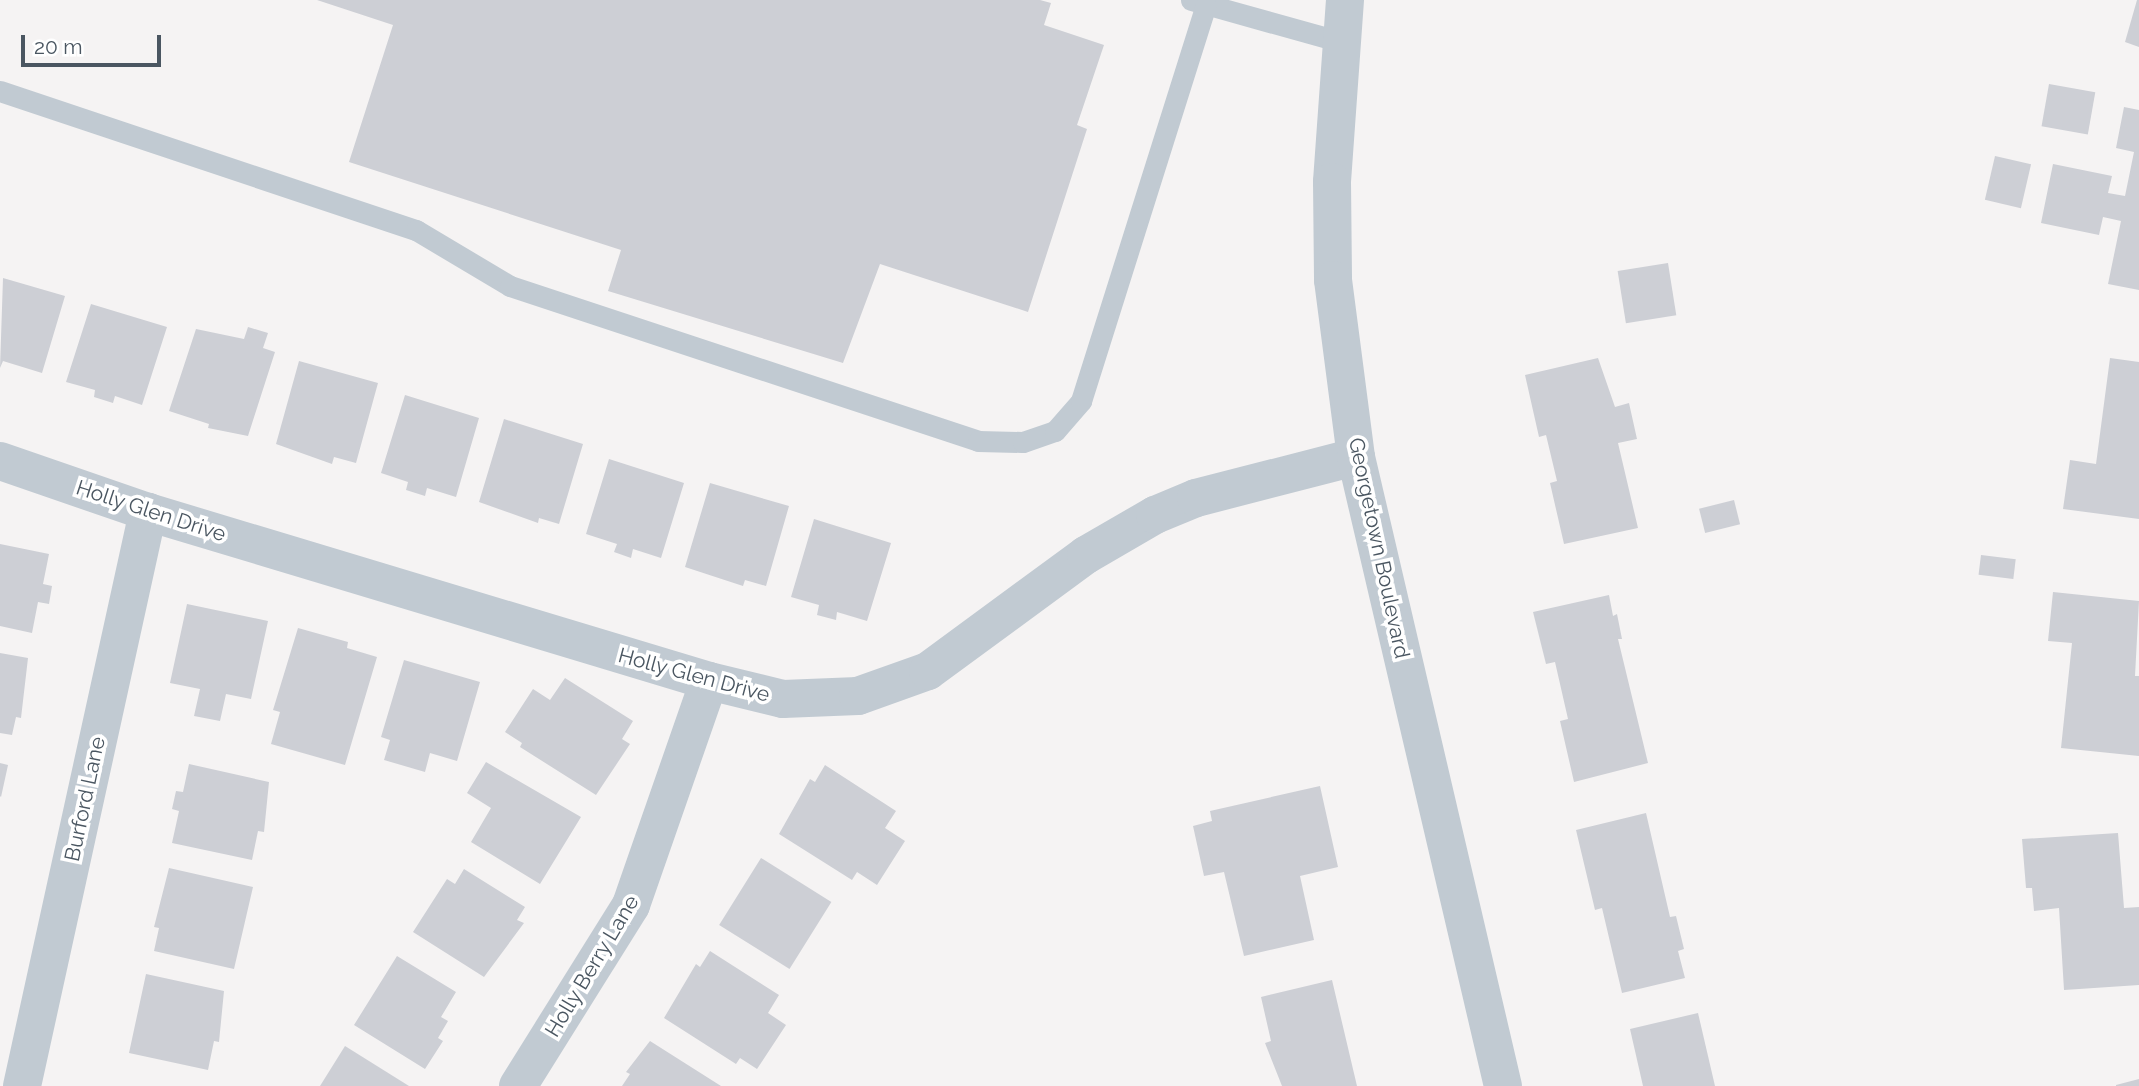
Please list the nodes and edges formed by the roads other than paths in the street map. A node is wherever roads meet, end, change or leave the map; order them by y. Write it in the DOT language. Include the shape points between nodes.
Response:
graph roads {
  1 [pos="1345,0"];
  2 [pos="1198,2"];
  3 [pos="1341,42"];
  4 [pos="0,90"];
  5 [pos="1356,457"];
  6 [pos="0,461"];
  7 [pos="148,512"];
  8 [pos="709,681"];
  9 [pos="22,1086"];
  10 [pos="518,1086"];
  11 [pos="1503,1086"];
  1 -- 3 [label="street, Georgetown Boulevard"];
  2 -- 3 [label="lane"];
  2 -- 4 [label="lane" via="1081,401 1055,431 1023,442 978,441 510,286 416,230"];
  3 -- 5 [label="street, Georgetown Boulevard" via="1332,182 1333,280"];
  5 -- 8 [label="street, Holly Glen Drive" via="1196,498 1155,515 1086,555 928,671 858,696 783,699"];
  5 -- 11 [label="street, Georgetown Boulevard"];
  6 -- 7 [label="street, Holly Glen Drive"];
  7 -- 8 [label="street, Holly Glen Drive"];
  7 -- 9 [label="street, Burford Lane"];
  8 -- 10 [label="street, Holly Berry Lane" via="631,905"];
}
